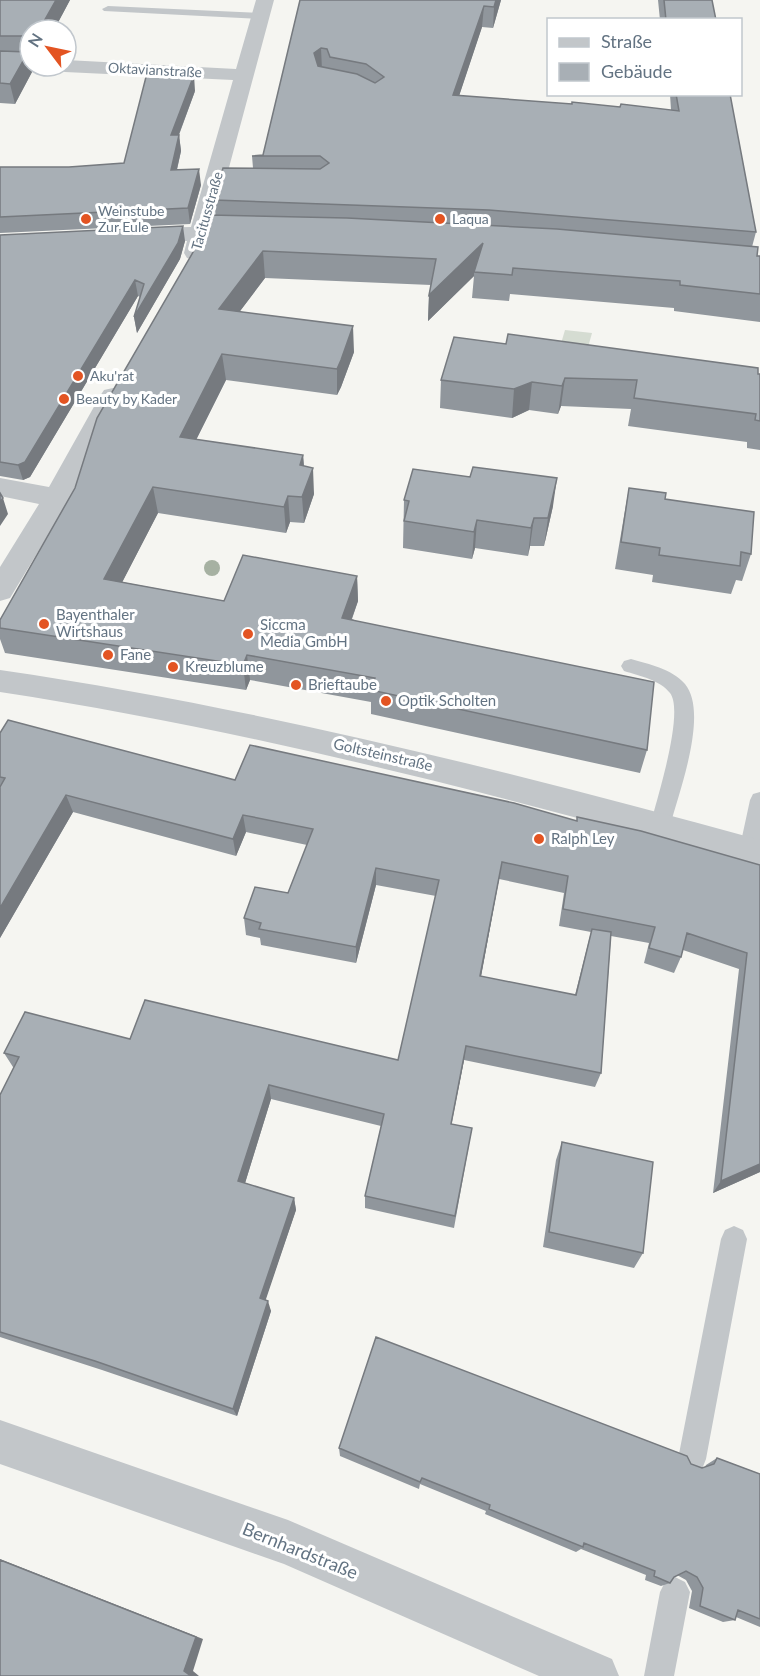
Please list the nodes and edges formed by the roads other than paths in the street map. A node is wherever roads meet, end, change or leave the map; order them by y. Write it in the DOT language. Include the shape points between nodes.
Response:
graph roads {
  1 [pos="263,8"];
  2 [pos="108,9"];
  3 [pos="78,67"];
  4 [pos="245,75"];
  5 [pos="201,232"];
  6 [pos="270,233"];
  7 [pos="118,236"];
  8 [pos="187,270"];
  9 [pos="122,382"];
  10 [pos="0,487"];
  11 [pos="56,498"];
  12 [pos="0,591"];
  13 [pos="631,666"];
  14 [pos="0,681"];
  15 [pos="760,800"];
  16 [pos="660,826"];
  17 [pos="755,853"];
  18 [pos="734,1239"];
  19 [pos="0,1442"];
  20 [pos="692,1459"];
  21 [pos="675,1592"];
  22 [pos="595,1676"];
  23 [pos="658,1676"];
  1 -- 2 [label="lane"];
  1 -- 4 [label="street, Tacitusstraße"];
  3 -- 4 [label="street, Oktavianstraße"];
  4 -- 5 [label="street, Tacitusstraße" via="220,185"];
  5 -- 6 [label="street"];
  5 -- 7 [label="street"];
  5 -- 8 [label="street, Tacitusstraße"];
  9 -- 11 [label="street"];
  10 -- 11 [label="street"];
  11 -- 12 [label="street"];
  13 -- 16 [label="lane" via="674,685 684,703 685,721"];
  14 -- 16 [label="street, Goltsteinstraße" via="309,738"];
  15 -- 17 [label="lane"];
  16 -- 17 [label="street, Goltsteinstraße"];
  18 -- 20 [label="lane"];
  19 -- 22 [label="street, Bernhardstraße" via="288,1543"];
  21 -- 23 [label="lane"];
}
